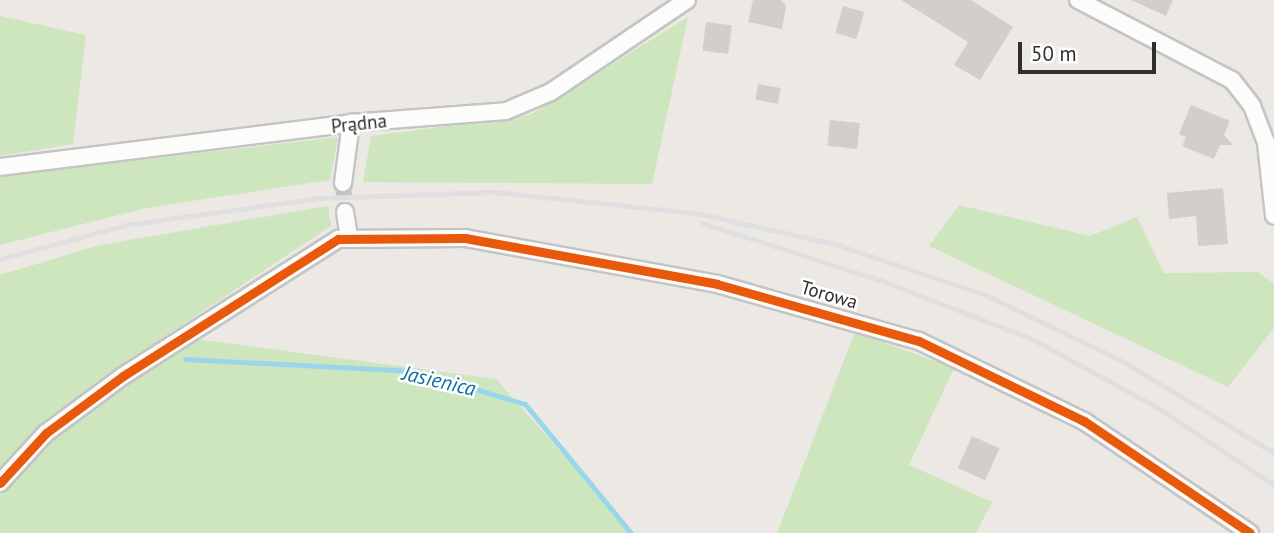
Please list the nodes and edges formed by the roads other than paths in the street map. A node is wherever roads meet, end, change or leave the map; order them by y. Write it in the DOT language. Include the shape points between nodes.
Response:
graph roads {
  1 [pos="687,0"];
  2 [pos="1078,0"];
  3 [pos="351,123"];
  4 [pos="0,167"];
  5 [pos="343,183"];
  6 [pos="345,212"];
  7 [pos="1274,216"];
  8 [pos="349,236"];
  9 [pos="0,482"];
  10 [pos="1250,533"];
  1 -- 3 [label="street, Prądna" via="551,92 506,111"];
  2 -- 7 [label="street" via="1232,80 1252,106 1266,142"];
  3 -- 4 [label="street, Prądna"];
  3 -- 5 [label="street"];
  6 -- 8 [label="street"];
  8 -- 9 [label="street" via="223,308 123,376 46,433"];
  8 -- 10 [label="street, Torowa" via="464,238 601,258 883,329 974,364 1084,421"];
}
